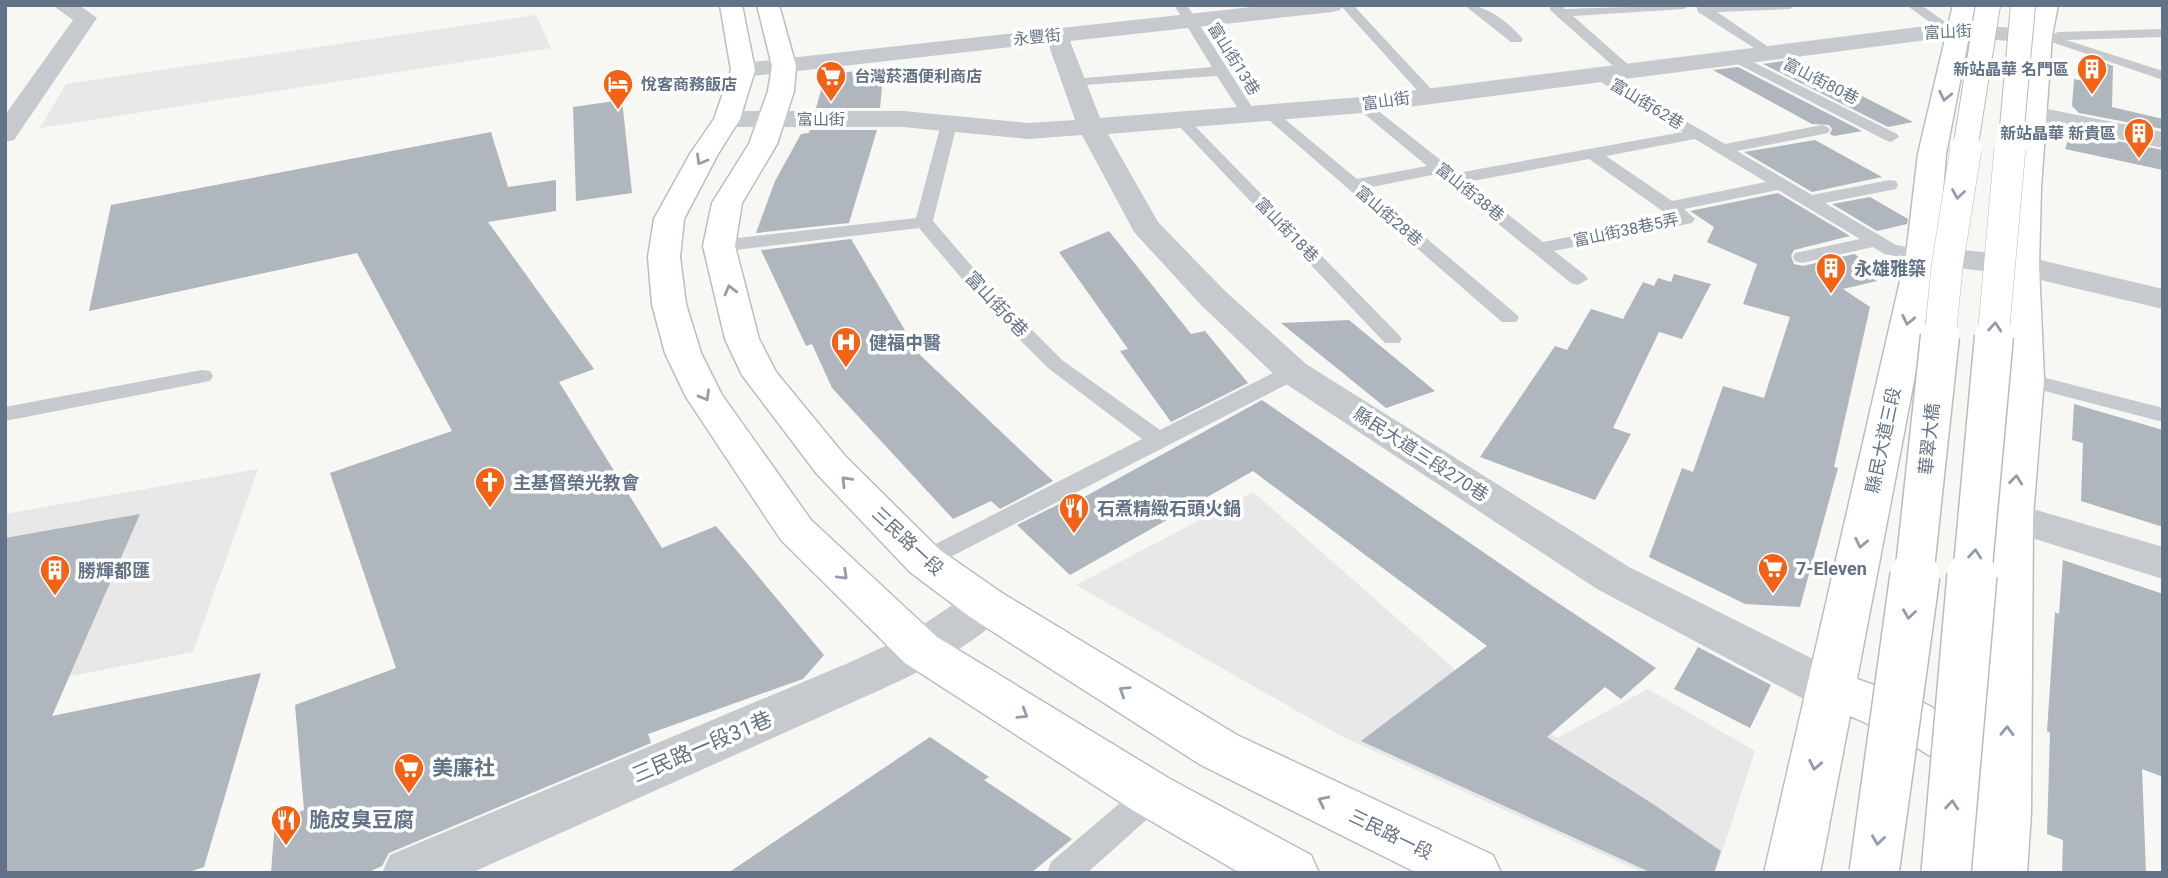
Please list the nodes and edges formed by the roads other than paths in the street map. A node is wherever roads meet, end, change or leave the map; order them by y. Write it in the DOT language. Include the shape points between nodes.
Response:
graph roads {
  1 [pos="63,5"];
  2 [pos="731,5"];
  3 [pos="768,5"];
  4 [pos="1332,5"];
  5 [pos="1346,5"];
  6 [pos="1470,5"];
  7 [pos="1684,5"];
  8 [pos="1790,5"];
  9 [pos="1912,5"];
  10 [pos="1701,7"];
  11 [pos="1558,9"];
  12 [pos="1185,13"];
  13 [pos="2037,16"];
  14 [pos="1965,17"];
  15 [pos="1056,34"];
  16 [pos="2163,35"];
  17 [pos="1516,39"];
  18 [pos="1768,52"];
  19 [pos="1735,57"];
  20 [pos="784,66"];
  21 [pos="743,70"];
  22 [pos="1626,70"];
  23 [pos="1222,71"];
  24 [pos="1598,74"];
  25 [pos="2163,76"];
  26 [pos="1073,82"];
  27 [pos="1429,95"];
  28 [pos="1362,105"];
  29 [pos="2032,114"];
  30 [pos="1259,115"];
  31 [pos="727,119"];
  32 [pos="771,119"];
  33 [pos="1182,121"];
  34 [pos="949,124"];
  35 [pos="1090,126"];
  36 [pos="1822,130"];
  37 [pos="5,134"];
  38 [pos="1697,134"];
  39 [pos="1891,137"];
  40 [pos="2163,140"];
  41 [pos="1722,149"];
  42 [pos="1593,154"];
  43 [pos="1440,168"];
  44 [pos="1454,179"];
  45 [pos="1781,184"];
  46 [pos="1354,185"];
  47 [pos="1890,185"];
  48 [pos="1809,201"];
  49 [pos="1669,207"];
  50 [pos="924,222"];
  51 [pos="1876,241"];
  52 [pos="719,246"];
  53 [pos="1539,248"];
  54 [pos="1922,255"];
  55 [pos="1802,257"];
  56 [pos="2023,266"];
  57 [pos="1578,279"];
  58 [pos="2163,299"];
  59 [pos="1508,318"];
  60 [pos="742,339"];
  61 [pos="1392,339"];
  62 [pos="683,353"];
  63 [pos="1293,372"];
  64 [pos="202,376"];
  65 [pos="2026,379"];
  66 [pos="5,414"];
  67 [pos="2163,415"];
  68 [pos="1157,439"];
  69 [pos="2012,517"];
  70 [pos="925,561"];
  71 [pos="2163,563"];
  72 [pos="986,605"];
  73 [pos="921,650"];
  74 [pos="1830,690"];
  75 [pos="1152,795"];
  76 [pos="2005,813"];
  77 [pos="410,873"];
  78 [pos="1063,873"];
  79 [pos="1291,873"];
  80 [pos="1473,873"];
  81 [pos="1793,873"];
  82 [pos="1874,873"];
  83 [pos="1946,873"];
  84 [pos="1999,873"];
  1 -- 37 [label="street" via="86,18"];
  2 -- 21 [label="main road"];
  3 -- 20 [label="main road, 三民路一段"];
  4 -- 12 [label="street, 永豐街"];
  5 -- 27 [label="lane"];
  6 -- 17 [label="lane"];
  7 -- 11 [label="lane"];
  8 -- 10 [label="lane"];
  9 -- 14 [label="lane"];
  10 -- 18 [label="lane"];
  11 -- 22 [label="lane"];
  12 -- 15 [label="street, 永豐街"];
  12 -- 23 [label="lane, 富山街13巷"];
  13 -- 14 [label="street, 富山街"];
  13 -- 16 [label="lane"];
  13 -- 25 [label="lane"];
  13 -- 29 [label="main road"];
  83 -- 13 [label="main road, one-way, bridge"];
  14 -- 18 [label="street, 富山街"];
  14 -- 54 [label="main road, 縣民大道三段, one-way" via="1932,154"];
  14 -- 82 [label="main road, 華翠大橋, one-way, bridge" via="1947,267 1913,580"];
  15 -- 20 [label="street, 永豐街"];
  15 -- 26 [label="street, 縣民大道三段270巷"];
  18 -- 19 [label="street, 富山街"];
  19 -- 22 [label="street, 富山街"];
  19 -- 39 [label="lane, 富山街80巷"];
  20 -- 21 [label="street, 永豐街"];
  20 -- 32 [label="main road, 三民路一段"];
  21 -- 31 [label="main road"];
  22 -- 24 [label="street, 富山街"];
  23 -- 26 [label="lane"];
  23 -- 30 [label="lane, 富山街13巷"];
  24 -- 27 [label="street, 富山街"];
  24 -- 38 [label="lane, 富山街62巷"];
  26 -- 35 [label="street, 縣民大道三段270巷"];
  27 -- 28 [label="street, 富山街"];
  28 -- 30 [label="street, 富山街"];
  28 -- 43 [label="lane, 富山街38巷"];
  29 -- 40 [label="street"];
  29 -- 56 [label="main road"];
  30 -- 33 [label="street, 富山街"];
  30 -- 46 [label="lane, 富山街28巷"];
  31 -- 32 [label="street, 富山街"];
  31 -- 62 [label="main road, one-way" via="669,219 664,257 669,304"];
  32 -- 34 [label="street, 富山街" via="903,119"];
  32 -- 52 [label="main road, 三民路一段" via="763,144 727,203"];
  33 -- 35 [label="street, 富山街"];
  33 -- 61 [label="lane, 富山街18巷"];
  34 -- 35 [label="street, 富山街" via="1028,131"];
  34 -- 50 [label="lane"];
  35 -- 63 [label="street, 縣民大道三段270巷" via="1145,226 1213,298"];
  36 -- 41 [label="lane"];
  38 -- 41 [label="lane, 富山街62巷"];
  38 -- 42 [label="lane, 富山街62巷"];
  41 -- 45 [label="lane, 富山街62巷"];
  42 -- 44 [label="lane, 富山街62巷"];
  42 -- 49 [label="lane, 富山街38巷5弄"];
  43 -- 44 [label="lane, 富山街38巷"];
  43 -- 46 [label="lane"];
  44 -- 53 [label="lane, 富山街38巷"];
  45 -- 48 [label="lane, 富山街62巷"];
  45 -- 49 [label="lane"];
  46 -- 59 [label="lane, 富山街28巷"];
  47 -- 48 [label="lane"];
  48 -- 51 [label="lane, 富山街62巷"];
  49 -- 53 [label="lane, 富山街38巷5弄" via="1686,219"];
  50 -- 52 [label="lane"];
  50 -- 68 [label="lane, 富山街6巷" via="987,296 1055,364"];
  51 -- 54 [label="lane" via="1891,250"];
  51 -- 55 [label="lane"];
  60 -- 52 [label="main road, 三民路一段, one-way"];
  53 -- 57 [label="lane, 富山街38巷"];
  54 -- 56 [label="street"];
  54 -- 74 [label="main road, 縣民大道三段, one-way"];
  56 -- 58 [label="street"];
  56 -- 65 [label="main road"];
  60 -- 62 [label="main road"];
  70 -- 60 [label="main road, 三民路一段, one-way" via="831,465 760,375"];
  62 -- 73 [label="main road, one-way" via="704,397 796,530"];
  63 -- 68 [label="lane"];
  63 -- 74 [label="street, 縣民大道三段270巷" via="1613,578"];
  64 -- 66 [label="lane"];
  65 -- 67 [label="lane"];
  69 -- 65 [label="main road, one-way"];
  68 -- 70 [label="lane"];
  69 -- 71 [label="street"];
  76 -- 69 [label="main road, one-way"];
  70 -- 72 [label="main road, 三民路一段"];
  72 -- 73 [label="street, 三民路一段31巷"];
  80 -- 72 [label="main road, 三民路一段, one-way" via="1219,750"];
  73 -- 75 [label="main road, one-way"];
  73 -- 77 [label="street, 三民路一段31巷"];
  74 -- 76 [label="main road" via="1877,703 1932,729 1978,760"];
  74 -- 81 [label="main road, 縣民大道三段, one-way"];
  75 -- 78 [label="lane"];
  75 -- 79 [label="main road"];
  76 -- 84 [label="main road"];
}
